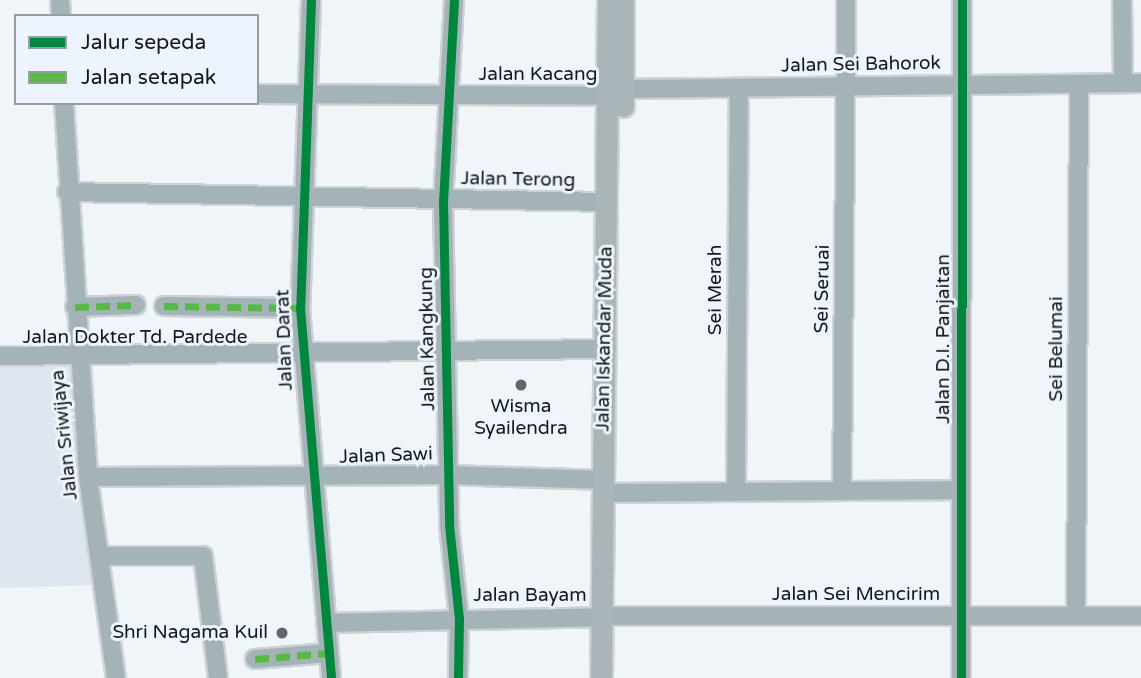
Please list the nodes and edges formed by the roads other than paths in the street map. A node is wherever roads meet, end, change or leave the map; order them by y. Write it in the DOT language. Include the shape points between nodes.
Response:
graph roads {
  1 [pos="311,0"];
  2 [pos="454,0"];
  3 [pos="608,0"];
  4 [pos="623,0"];
  5 [pos="846,0"];
  6 [pos="962,0"];
  7 [pos="1122,0"];
  8 [pos="1079,83"];
  9 [pos="1132,83"];
  10 [pos="962,85"];
  11 [pos="847,87"];
  12 [pos="739,88"];
  13 [pos="613,91"];
  14 [pos="259,94"];
  15 [pos="308,94"];
  16 [pos="446,97"];
  17 [pos="64,105"];
  18 [pos="67,192"];
  19 [pos="302,194"];
  20 [pos="443,200"];
  21 [pos="608,202"];
  22 [pos="136,305"];
  23 [pos="164,306"];
  24 [pos="75,307"];
  25 [pos="300,308"];
  26 [pos="613,349"];
  27 [pos="446,354"];
  28 [pos="302,355"];
  29 [pos="0,356"];
  30 [pos="78,356"];
  31 [pos="447,475"];
  32 [pos="88,477"];
  33 [pos="311,479"];
  34 [pos="606,489"];
  35 [pos="961,490"];
  36 [pos="842,491"];
  37 [pos="736,492"];
  38 [pos="101,556"];
  39 [pos="961,616"];
  40 [pos="1076,616"];
  41 [pos="1141,616"];
  42 [pos="607,617"];
  43 [pos="459,618"];
  44 [pos="326,623"];
  45 [pos="329,653"];
  46 [pos="255,659"];
  47 [pos="116,678"];
  48 [pos="218,678"];
  49 [pos="331,678"];
  50 [pos="458,678"];
  51 [pos="601,678"];
  52 [pos="614,678"];
  53 [pos="961,678"];
  1 -- 15 [label="street, Jalan Darat"];
  2 -- 16 [label="street, Jalan Kangkung"];
  3 -- 13 [label="main road, Jalan Iskandar Muda"];
  4 -- 13 [label="main road, Jalan Iskandar Muda"];
  5 -- 11 [label="street, Sei Seruai"];
  6 -- 10 [label="street, Jalan D.I. Panjaitan"];
  7 -- 9 [label="street"];
  8 -- 9 [label="street, Jalan Sei Bahorok"];
  8 -- 10 [label="street, Jalan Sei Bahorok"];
  8 -- 40 [label="street, Sei Belumai"];
  10 -- 11 [label="street, Jalan Sei Bahorok"];
  10 -- 35 [label="street, Jalan D.I. Panjaitan"];
  11 -- 12 [label="street, Jalan Sei Bahorok"];
  11 -- 36 [label="street, Sei Seruai"];
  12 -- 13 [label="street, Jalan Sei Bahorok"];
  12 -- 37 [label="street, Sei Merah"];
  13 -- 16 [label="street, Jalan Kacang"];
  13 -- 21 [label="main road, Jalan Iskandar Muda"];
  13 -- 26 [label="main road, Jalan Iskandar Muda"];
  14 -- 15 [label="street, Jalan Kacang"];
  15 -- 16 [label="street, Jalan Kacang"];
  15 -- 19 [label="street, Jalan Darat"];
  16 -- 20 [label="street, Jalan Kangkung"];
  17 -- 18 [label="street, Jalan Sriwijaya"];
  18 -- 19 [label="street, Jalan Terong"];
  18 -- 24 [label="street, Jalan Sriwijaya"];
  19 -- 20 [label="street, Jalan Terong"];
  19 -- 25 [label="street, Jalan Darat"];
  20 -- 21 [label="street, Jalan Terong"];
  20 -- 27 [label="street, Jalan Kangkung"];
  21 -- 26 [label="main road, Jalan Iskandar Muda"];
  22 -- 24 [label="street"];
  23 -- 25 [label="street"];
  24 -- 30 [label="street, Jalan Sriwijaya"];
  25 -- 28 [label="street, Jalan Darat"];
  26 -- 27 [label="street, Jalan Dokter Td. Pardede"];
  26 -- 34 [label="main road, Jalan Iskandar Muda"];
  27 -- 28 [label="street, Jalan Dokter Td. Pardede"];
  27 -- 31 [label="street, Jalan Kangkung"];
  28 -- 30 [label="street, Jalan Dokter Td. Pardede"];
  28 -- 33 [label="street, Jalan Darat"];
  29 -- 30 [label="street, Jalan Dokter Td. Pardede"];
  30 -- 32 [label="street, Jalan Sriwijaya"];
  31 -- 33 [label="street, Jalan Sawi"];
  31 -- 34 [label="street, Jalan Sawi"];
  31 -- 43 [label="street, Jalan Kangkung"];
  32 -- 33 [label="street, Jalan Sawi"];
  32 -- 38 [label="street, Jalan Sriwijaya"];
  33 -- 44 [label="street, Jalan Darat"];
  34 -- 37 [label="street, Jalan Sawi"];
  34 -- 42 [label="main road, Jalan Iskandar Muda"];
  35 -- 36 [label="street, Jalan Sawi"];
  35 -- 39 [label="street, Jalan D.I. Panjaitan"];
  36 -- 37 [label="street, Jalan Sawi"];
  38 -- 47 [label="street, Jalan Sriwijaya"];
  38 -- 48 [label="street" via="203,556"];
  39 -- 40 [label="street, Jalan Sei Mencirim"];
  39 -- 42 [label="street, Jalan Sei Mencirim"];
  39 -- 53 [label="street, Jalan D.I. Panjaitan"];
  40 -- 41 [label="street, Jalan Sei Mencirim"];
  42 -- 43 [label="street, Jalan Bayam"];
  42 -- 51 [label="main road, Jalan Iskandar Muda"];
  42 -- 52 [label="main road, Jalan Iskandar Muda"];
  43 -- 44 [label="street, Jalan Bayam"];
  43 -- 50 [label="street, Jalan Kangkung"];
  44 -- 45 [label="street, Jalan Darat"];
  45 -- 46 [label="street"];
  45 -- 49 [label="street, Jalan Darat"];
}
